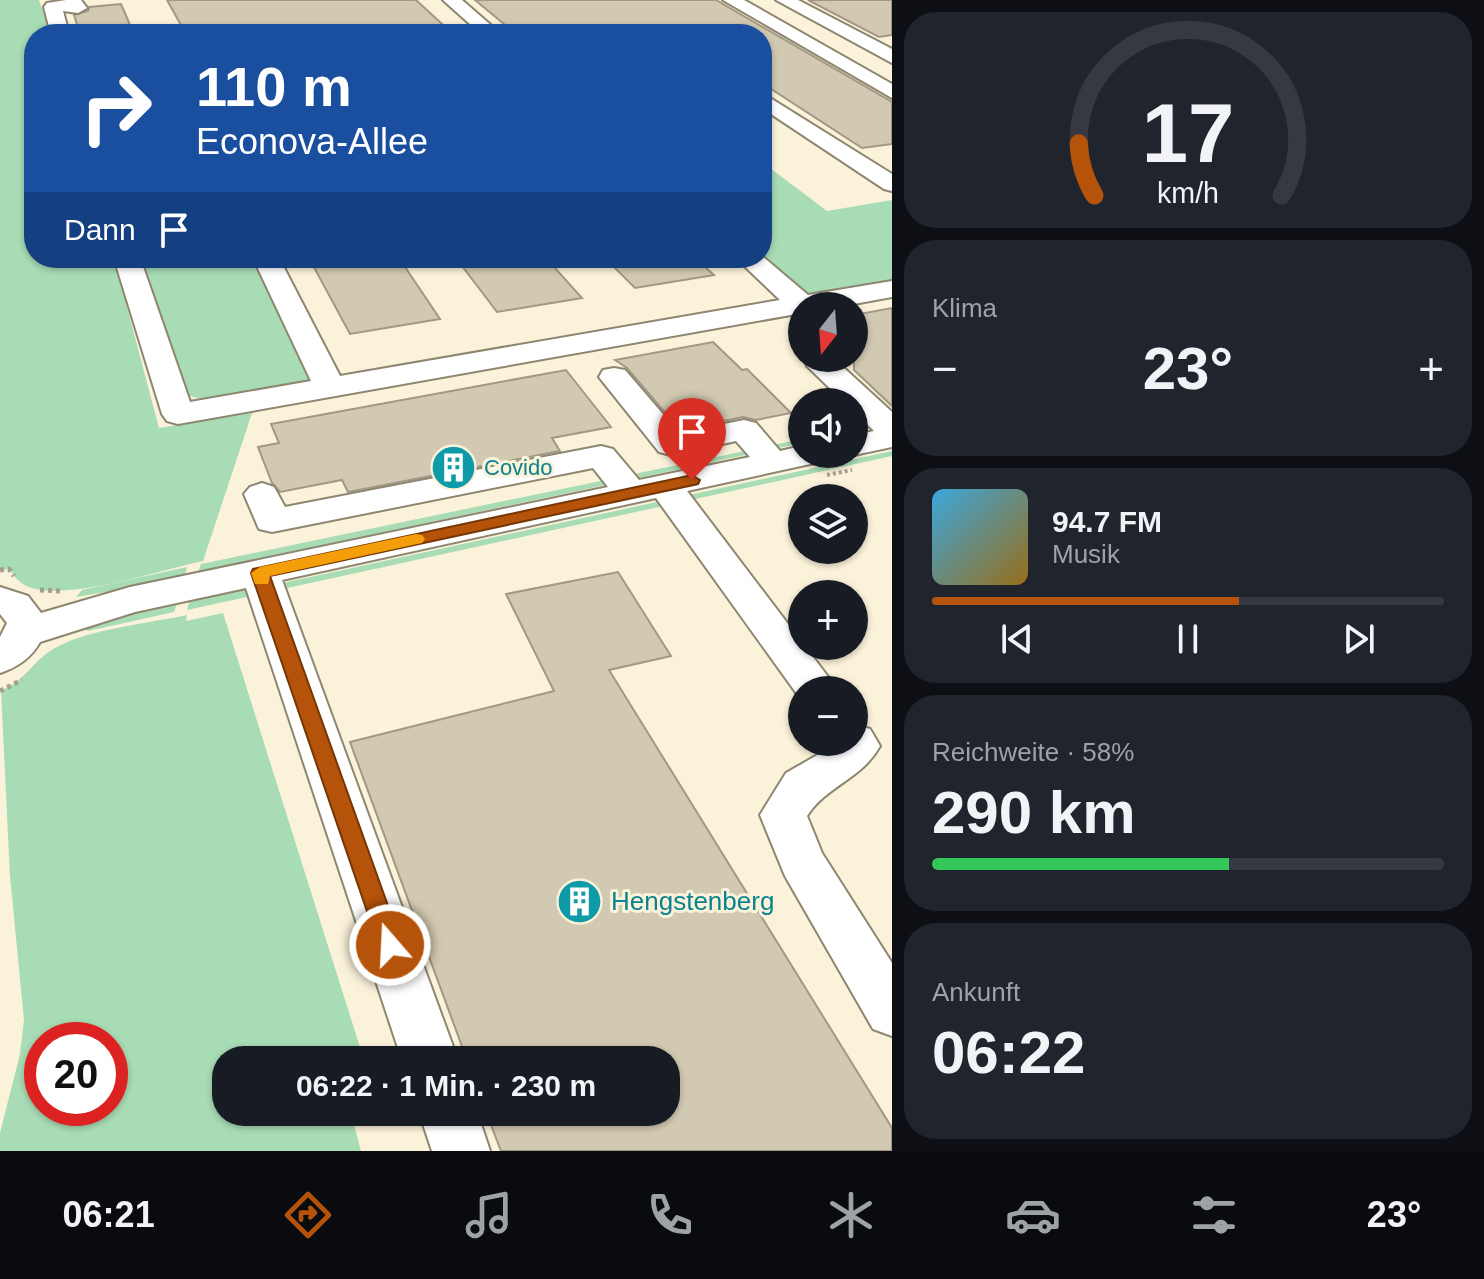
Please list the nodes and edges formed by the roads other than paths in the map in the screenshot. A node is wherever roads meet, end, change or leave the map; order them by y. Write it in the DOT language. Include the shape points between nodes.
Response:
graph roads {
  1 [pos="452,0"];
  2 [pos="732,0"];
  3 [pos="785,0"];
  4 [pos="78,8"];
  5 [pos="57,24"];
  6 [pos="480,24"];
  7 [pos="892,43"];
  8 [pos="871,46"];
  9 [pos="822,52"];
  10 [pos="892,57"];
  11 [pos="892,92"];
  12 [pos="772,106"];
  13 [pos="892,184"];
  14 [pos="130,268"];
  15 [pos="271,268"];
  16 [pos="760,268"];
  17 [pos="892,289"];
  18 [pos="788,293"];
  19 [pos="868,293"];
  20 [pos="788,307"];
  21 [pos="831,372"];
  22 [pos="614,377"];
  23 [pos="330,388"];
  24 [pos="892,430"];
  25 [pos="892,437"];
  26 [pos="868,442"];
  27 [pos="788,460"];
  28 [pos="773,463"];
  29 [pos="648,490"];
  30 [pos="262,494"];
  31 [pos="308,514"];
  32 [pos="329,558"];
  33 [pos="260,573"];
  34 [pos="12,626"];
  35 [pos="805,676"];
  36 [pos="849,756"];
  37 [pos="892,1011"];
  38 [pos="425,1046"];
  39 [pos="453,1126"];
  40 [pos="461,1151"];
  1 -- 6 [label="street"];
  2 -- 9 [label="street"];
  3 -- 8 [label="street"];
  4 -- 5 [label="street" via="53,7"];
  7 -- 8 [label="street"];
  8 -- 9 [label="street"];
  8 -- 10 [label="street"];
  9 -- 11 [label="street"];
  12 -- 13 [label="street"];
  14 -- 23 [label="street" via="178,414"];
  15 -- 23 [label="street"];
  16 -- 18 [label="street"];
  17 -- 19 [label="street"];
  20 -- 23 [label="street"];
  21 -- 24 [label="street"];
  22 -- 28 [label="street" via="671,445 744,430"];
  25 -- 26 [label="street"];
  27 -- 28 [label="street"];
  28 -- 29 [label="street"];
  29 -- 31 [label="street" via="601,456"];
  29 -- 32 [label="street"];
  29 -- 35 [label="street"];
  30 -- 31 [label="street" via="272,521"];
  31 -- 32 [label="street"];
  32 -- 33 [label="street"];
  33 -- 34 [label="street"];
  33 -- 38 [label="street"];
  36 -- 37 [label="street" via="802,786 783,815 802,862"];
  39 -- 40 [label="street"];
}
